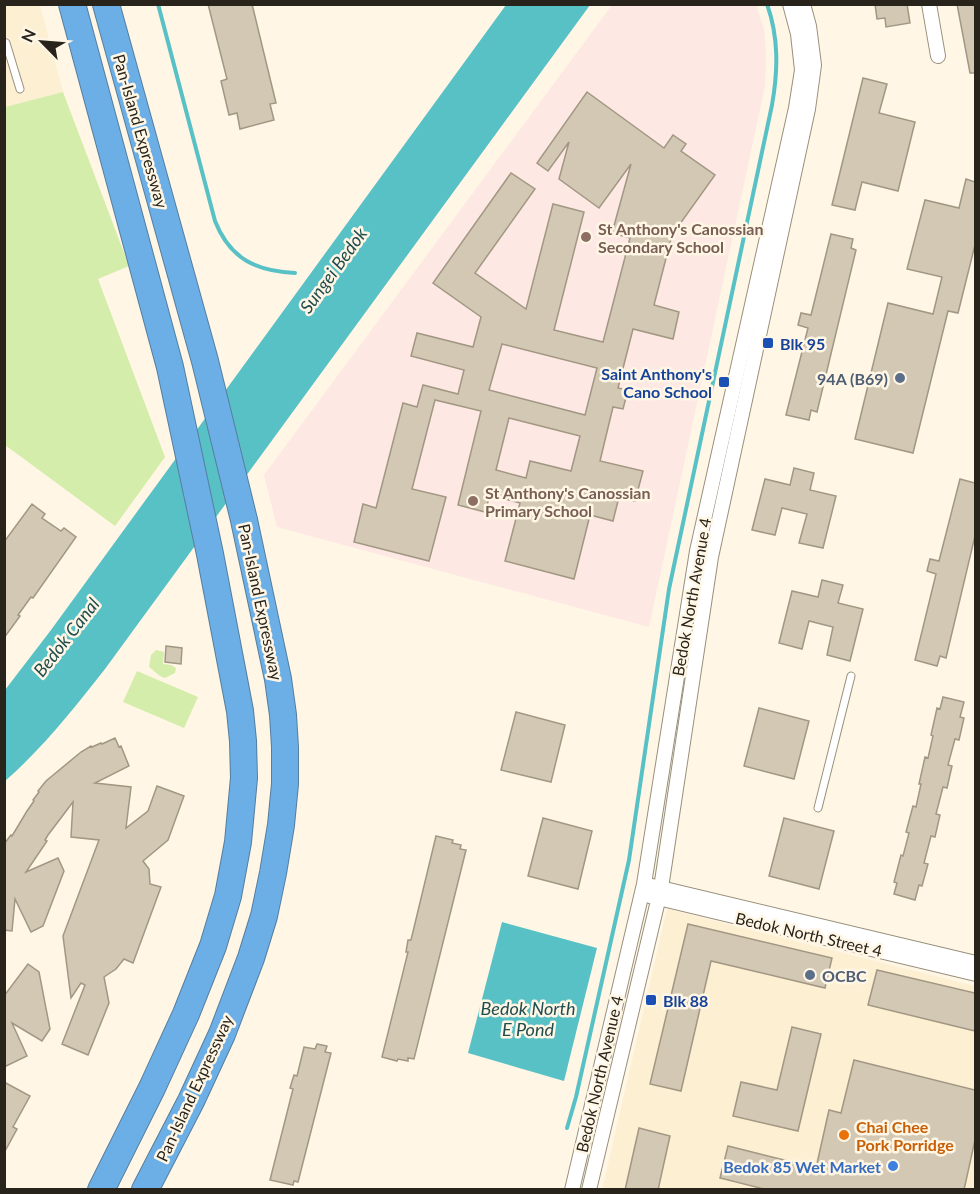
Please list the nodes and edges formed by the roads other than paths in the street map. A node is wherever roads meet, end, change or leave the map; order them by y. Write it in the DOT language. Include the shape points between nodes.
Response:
graph roads {
  1 [pos="72,4"];
  2 [pos="106,4"];
  3 [pos="790,4"];
  4 [pos="803,4"];
  5 [pos="929,4"];
  6 [pos="4,42"];
  7 [pos="938,56"];
  8 [pos="20,89"];
  9 [pos="851,676"];
  10 [pos="818,808"];
  11 [pos="643,889"];
  12 [pos="660,893"];
  13 [pos="975,963"];
  14 [pos="975,974"];
  15 [pos="152,1088"];
  16 [pos="89,1190"];
  17 [pos="100,1190"];
  18 [pos="145,1190"];
  19 [pos="572,1190"];
  20 [pos="589,1190"];
  1 -- 15 [label="highway, Pan-Island Expressway" via="170,367 210,554 243,741 241,815 231,878 213,946"];
  2 -- 18 [label="highway, Pan-Island Expressway" via="205,361 244,520 278,679 285,747 281,825 264,916 222,1034"];
  3 -- 11 [label="street, Bedok North Avenue 4" via="802,70 796,108 695,558"];
  4 -- 12 [label="street, Bedok North Avenue 4" via="814,65 808,109 711,556"];
  5 -- 7 [label="street"];
  6 -- 8 [label="lane"];
  9 -- 10 [label="lane"];
  11 -- 12 [label="street, Bedok North Street 4"];
  11 -- 19 [label="street, Bedok North Avenue 4"];
  12 -- 13 [label="street, Bedok North Street 4"];
  12 -- 14 [label="street, Bedok North Street 4"];
  12 -- 20 [label="street, Bedok North Avenue 4"];
  15 -- 16 [label="highway"];
  15 -- 17 [label="highway, Pan-Island Expressway"];
}
